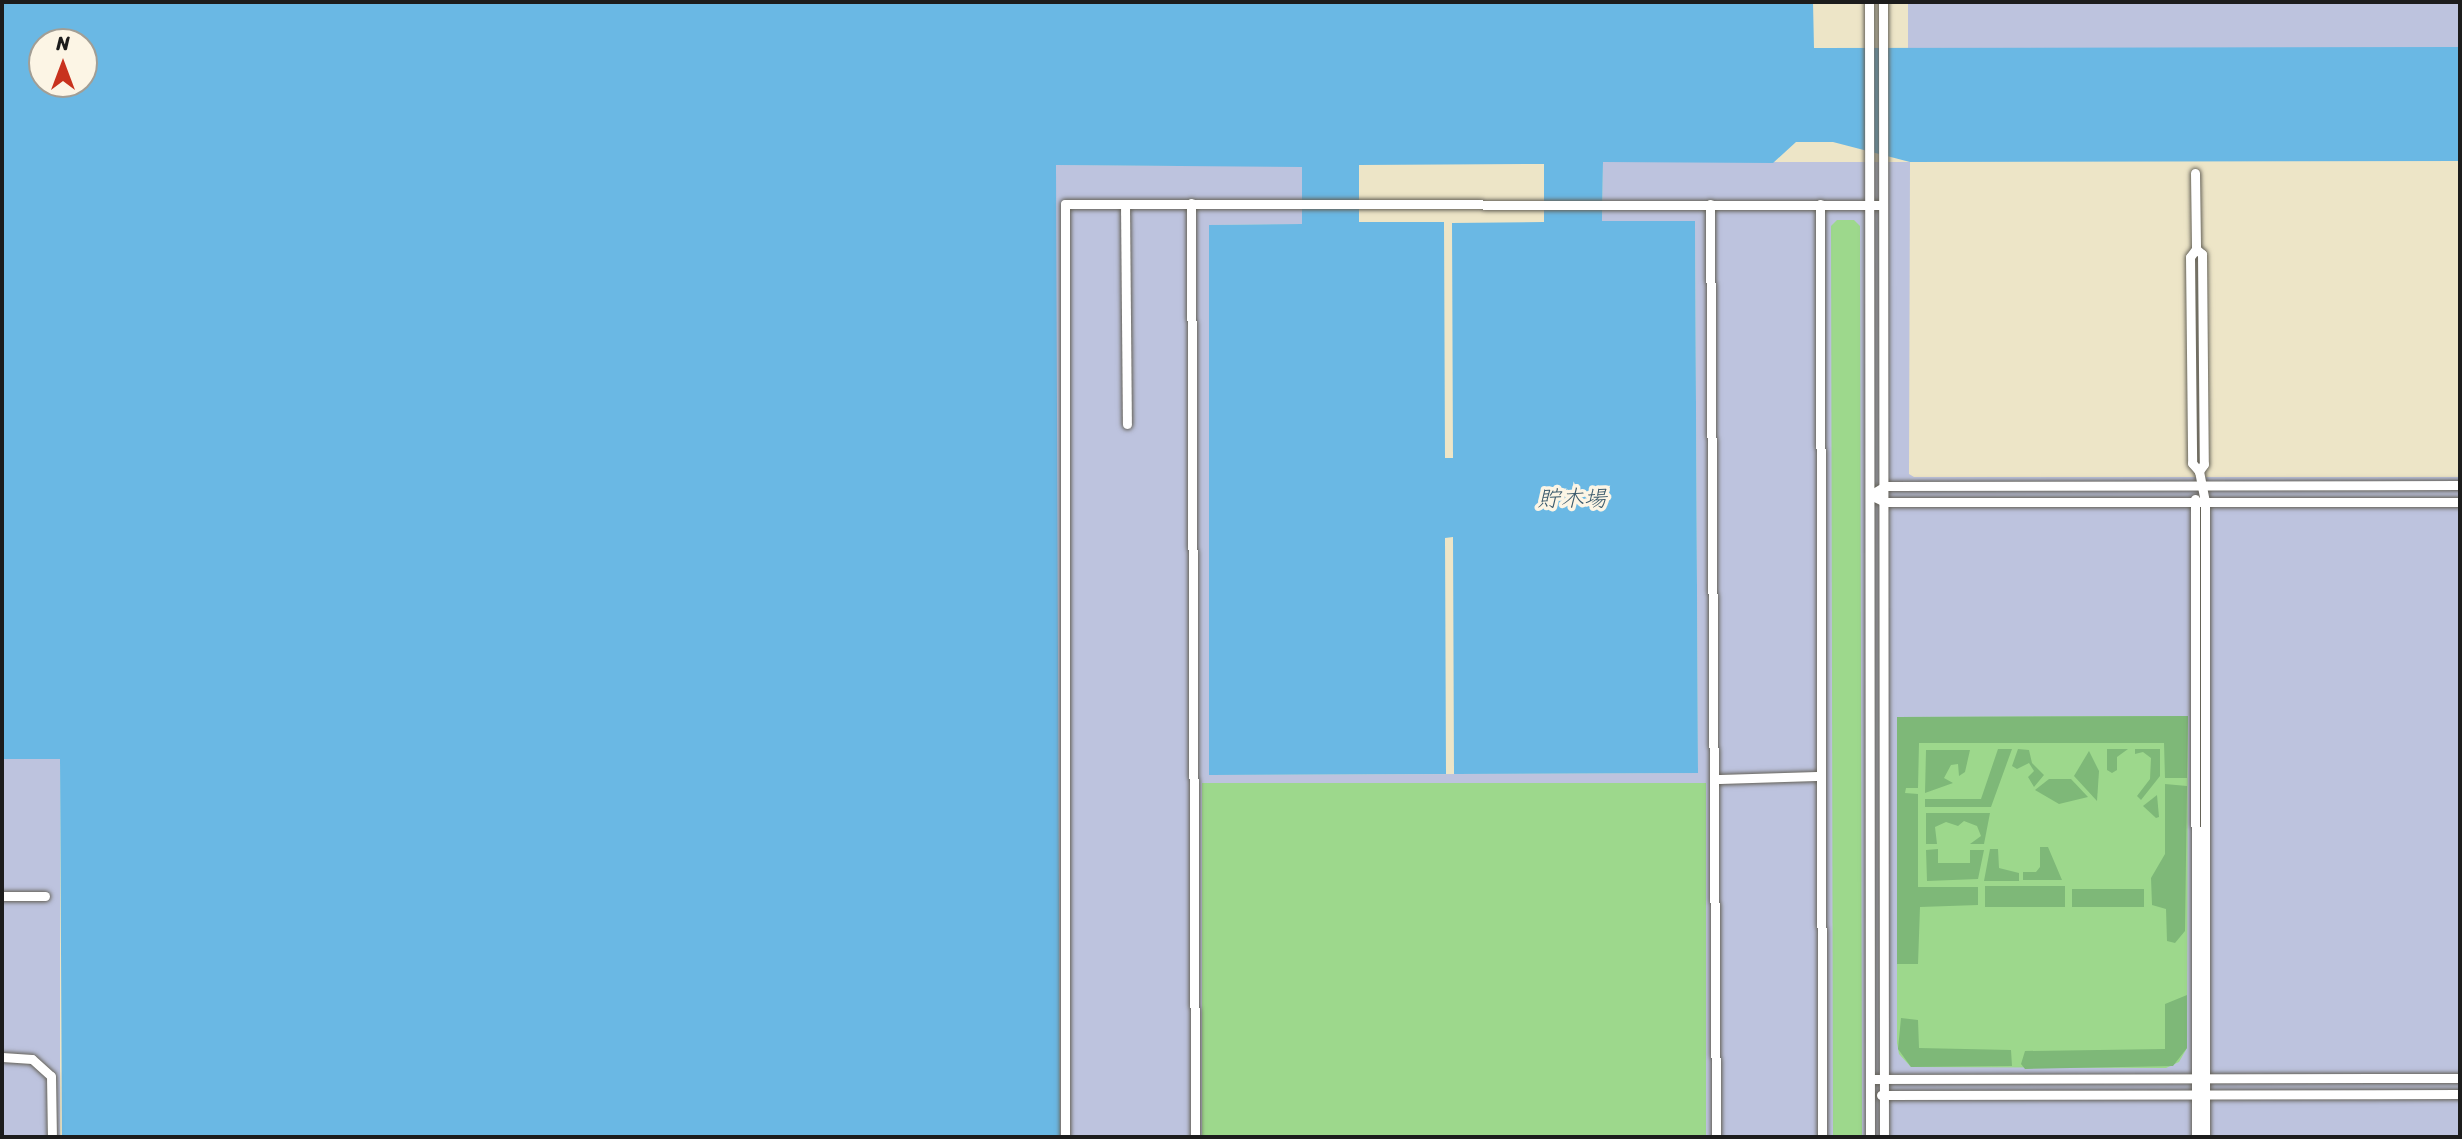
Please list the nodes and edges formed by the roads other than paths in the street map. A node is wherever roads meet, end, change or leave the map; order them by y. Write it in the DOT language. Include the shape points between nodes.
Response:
graph roads {
  1 [pos="1869,2"];
  2 [pos="1883,2"];
  3 [pos="2195,173"];
  4 [pos="1125,204"];
  5 [pos="1191,204"];
  6 [pos="1710,204"];
  7 [pos="1820,204"];
  8 [pos="1869,205"];
  9 [pos="1883,205"];
  10 [pos="1127,424"];
  11 [pos="2460,485"];
  12 [pos="1885,486"];
  13 [pos="2199,486"];
  14 [pos="1870,495"];
  15 [pos="1885,502"];
  16 [pos="2460,502"];
  17 [pos="2193,503"];
  18 [pos="2205,503"];
  19 [pos="1820,776"];
  20 [pos="1716,779"];
  21 [pos="2,896"];
  22 [pos="45,896"];
  23 [pos="2,1057"];
  24 [pos="2460,1078"];
  25 [pos="1870,1079"];
  26 [pos="1884,1079"];
  27 [pos="2201,1079"];
  28 [pos="2201,1094"];
  29 [pos="2460,1094"];
  30 [pos="1870,1095"];
  31 [pos="1884,1095"];
  32 [pos="52,1137"];
  33 [pos="1065,1137"];
  34 [pos="1195,1137"];
  35 [pos="1716,1137"];
  36 [pos="1822,1137"];
  37 [pos="1870,1137"];
  38 [pos="1884,1137"];
  39 [pos="2196,1137"];
  40 [pos="2205,1137"];
  1 -- 8 [label="street"];
  2 -- 9 [label="street"];
  3 -- 13 [label="street" via="2196,249 2190,257 2192,463 2199,471"];
  4 -- 5 [label="street"];
  4 -- 10 [label="street"];
  4 -- 33 [label="street" via="1065,204"];
  5 -- 6 [label="street"];
  5 -- 34 [label="street"];
  6 -- 7 [label="street"];
  6 -- 20 [label="street"];
  7 -- 8 [label="street"];
  7 -- 19 [label="street"];
  8 -- 9 [label="street"];
  8 -- 14 [label="street"];
  9 -- 12 [label="street"];
  11 -- 13 [label="street"];
  12 -- 13 [label="street"];
  12 -- 14 [label="street"];
  12 -- 15 [label="street"];
  13 -- 17 [label="street"];
  13 -- 18 [label="street"];
  14 -- 15 [label="street"];
  14 -- 25 [label="street"];
  15 -- 17 [label="street"];
  15 -- 26 [label="street"];
  16 -- 18 [label="street"];
  17 -- 18 [label="street"];
  17 -- 27 [label="street"];
  18 -- 27 [label="street"];
  19 -- 20 [label="street"];
  19 -- 36 [label="street"];
  20 -- 35 [label="street"];
  21 -- 22 [label="street"];
  23 -- 32 [label="street" via="32,1059 51,1076"];
  24 -- 27 [label="street"];
  25 -- 26 [label="street"];
  25 -- 30 [label="street"];
  26 -- 27 [label="street"];
  26 -- 31 [label="street"];
  27 -- 28 [label="street"];
  28 -- 29 [label="street"];
  28 -- 31 [label="street"];
  28 -- 39 [label="street"];
  28 -- 40 [label="street"];
  30 -- 31 [label="street"];
  30 -- 37 [label="street"];
  31 -- 38 [label="street"];
}
